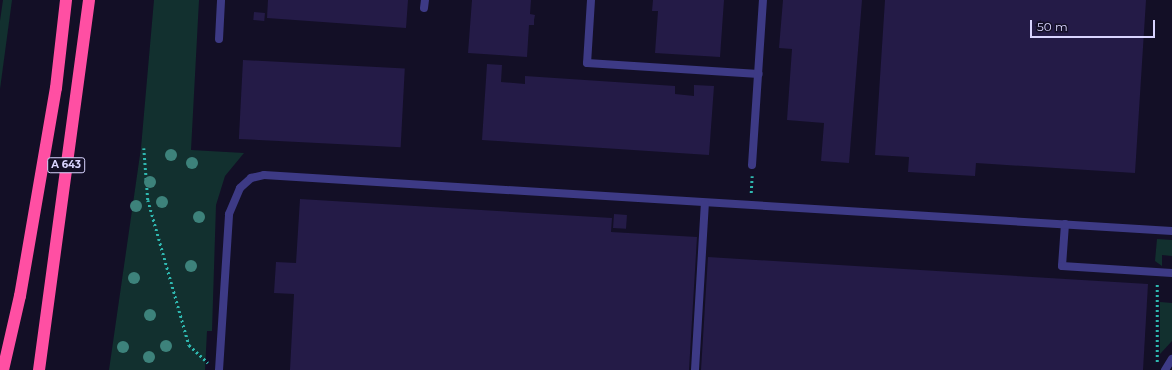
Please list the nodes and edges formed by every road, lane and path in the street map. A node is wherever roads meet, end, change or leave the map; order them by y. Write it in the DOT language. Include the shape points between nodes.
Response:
graph roads {
  1 [pos="66,0"];
  2 [pos="89,0"];
  3 [pos="221,0"];
  4 [pos="591,0"];
  5 [pos="763,0"];
  6 [pos="219,39"];
  7 [pos="758,74"];
  8 [pos="144,148"];
  9 [pos="752,164"];
  10 [pos="705,203"];
  11 [pos="1065,224"];
  12 [pos="1172,231"];
  13 [pos="1172,273"];
  14 [pos="1157,278"];
  15 [pos="43,330"];
  16 [pos="1172,359"];
  17 [pos="1157,364"];
  18 [pos="220,368"];
  19 [pos="3,370"];
  20 [pos="36,370"];
  21 [pos="39,370"];
  22 [pos="695,370"];
  23 [pos="1165,370"];
  1 -- 19 [label="highway, A 643" via="56,88"];
  2 -- 15 [label="highway, A 643"];
  3 -- 6 [label="lane"];
  4 -- 7 [label="lane" via="587,63"];
  5 -- 7 [label="lane"];
  7 -- 9 [label="lane"];
  8 -- 18 [label="path" via="148,200 189,345 207,363"];
  10 -- 11 [label="lane"];
  10 -- 18 [label="lane" via="264,175 251,178 240,188 229,214"];
  10 -- 22 [label="lane"];
  11 -- 12 [label="lane"];
  11 -- 13 [label="lane" via="1062,266"];
  14 -- 17 [label="path" via="1154,351"];
  15 -- 20 [label="highway, A 643"];
  15 -- 21 [label="highway"];
  16 -- 23 [label="lane"];
}
